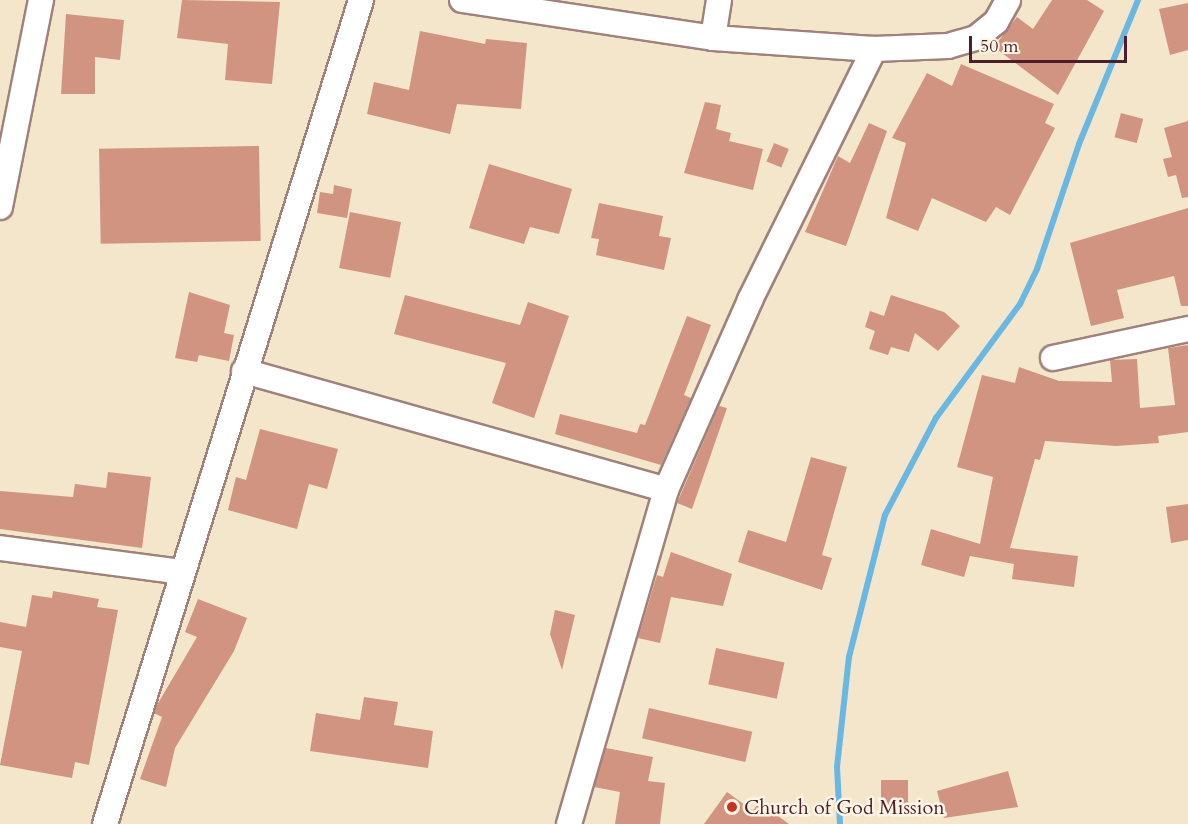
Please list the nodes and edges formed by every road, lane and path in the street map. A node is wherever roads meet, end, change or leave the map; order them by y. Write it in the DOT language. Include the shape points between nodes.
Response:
graph roads {
  1 [pos="41,0"];
  2 [pos="361,0"];
  3 [pos="462,0"];
  4 [pos="719,0"];
  5 [pos="1008,0"];
  6 [pos="713,38"];
  7 [pos="874,49"];
  8 [pos="0,207"];
  9 [pos="1188,329"];
  10 [pos="1053,358"];
  11 [pos="244,371"];
  12 [pos="666,490"];
  13 [pos="0,548"];
  14 [pos="182,572"];
  15 [pos="105,824"];
  16 [pos="569,824"];
  1 -- 8 [label="street"];
  2 -- 11 [label="street"];
  3 -- 6 [label="street"];
  4 -- 6 [label="street"];
  5 -- 7 [label="street" via="996,22 976,38 948,46"];
  6 -- 7 [label="street"];
  7 -- 12 [label="street" via="750,300"];
  9 -- 10 [label="street"];
  11 -- 12 [label="street"];
  11 -- 14 [label="street"];
  12 -- 16 [label="street"];
  13 -- 14 [label="street"];
  14 -- 15 [label="street"];
}
